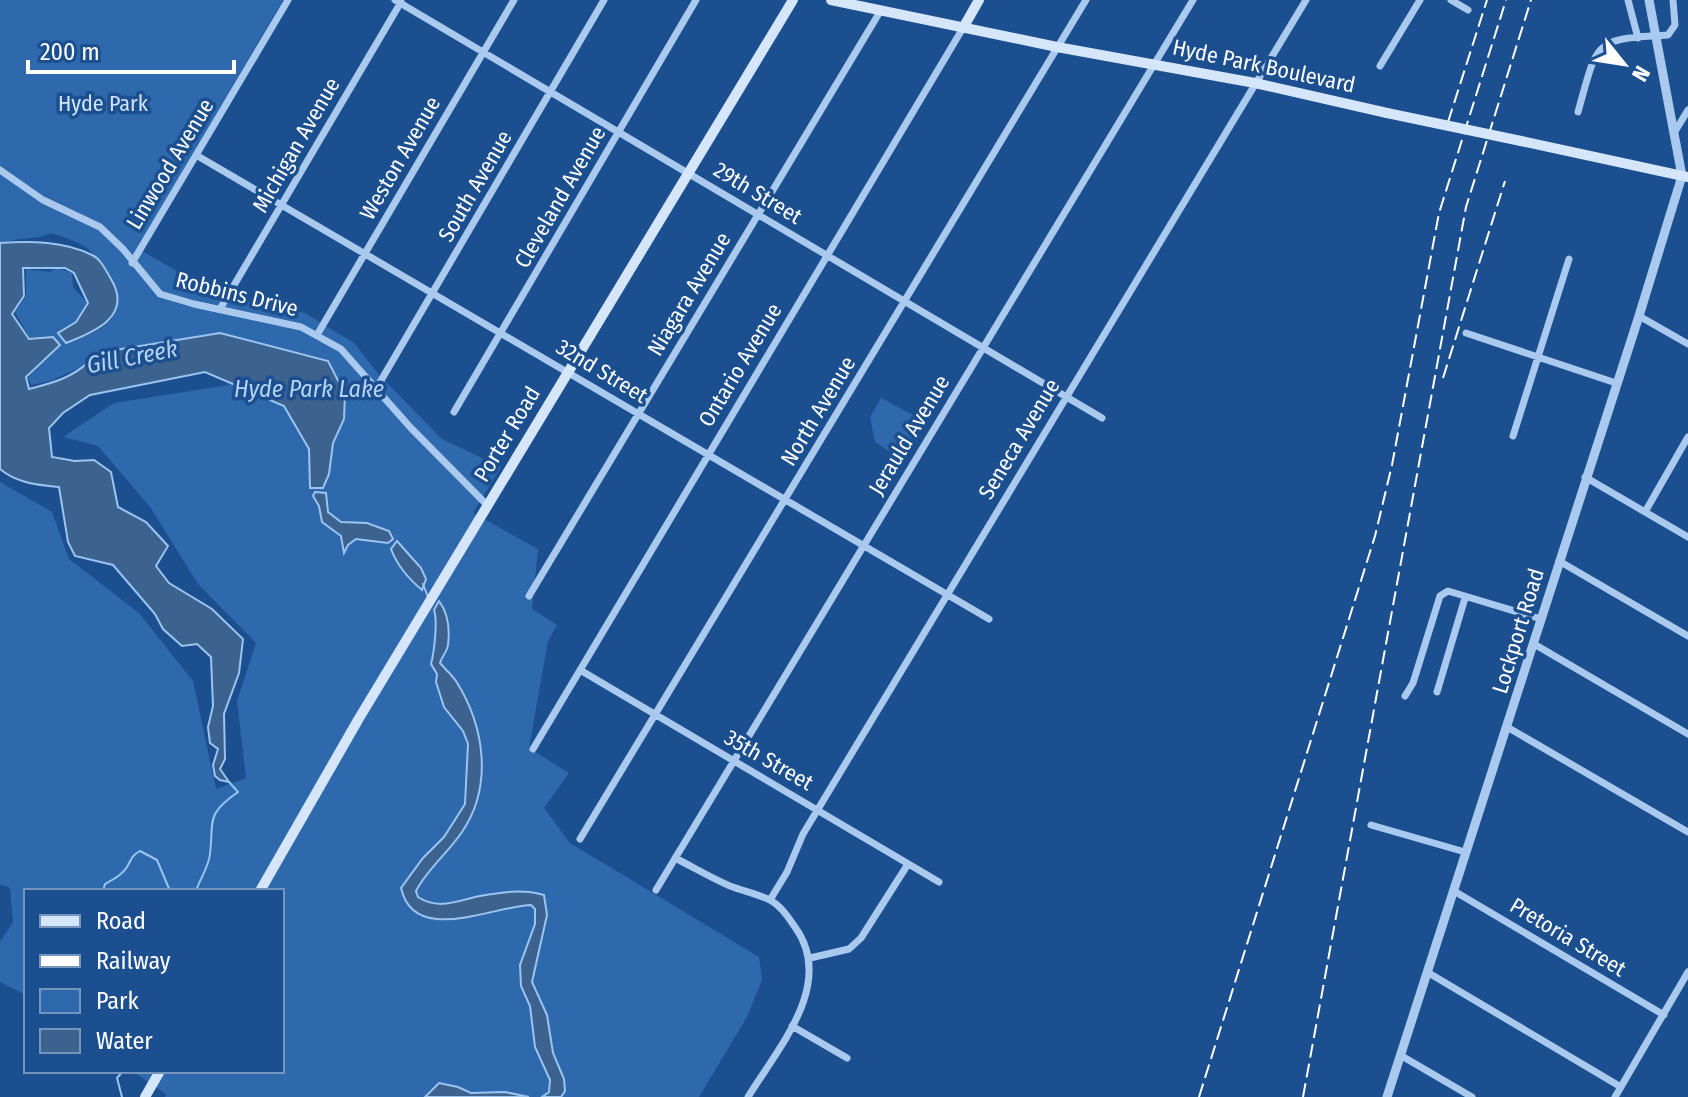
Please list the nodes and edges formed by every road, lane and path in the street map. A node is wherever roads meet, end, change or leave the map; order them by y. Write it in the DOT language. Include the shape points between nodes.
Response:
graph roads {
  1 [pos="288,0"];
  2 [pos="514,0"];
  3 [pos="604,0"];
  4 [pos="696,0"];
  5 [pos="793,0"];
  6 [pos="831,0"];
  7 [pos="979,0"];
  8 [pos="1086,0"];
  9 [pos="1193,0"];
  10 [pos="1306,0"];
  11 [pos="1420,0"];
  12 [pos="1451,0"];
  13 [pos="1628,0"];
  14 [pos="1649,0"];
  15 [pos="1673,0"];
  16 [pos="399,1"];
  17 [pos="854,2"];
  18 [pos="881,10"];
  19 [pos="1468,10"];
  20 [pos="963,28"];
  21 [pos="1655,36"];
  22 [pos="1638,38"];
  23 [pos="1057,47"];
  24 [pos="483,52"];
  25 [pos="1155,63"];
  26 [pos="1380,66"];
  27 [pos="1255,83"];
  28 [pos="551,92"];
  29 [pos="1688,110"];
  30 [pos="1578,112"];
  31 [pos="618,133"];
  32 [pos="1674,133"];
  33 [pos="196,155"];
  34 [pos="0,170"];
  35 [pos="687,172"];
  36 [pos="1685,176"];
  37 [pos="282,204"];
  38 [pos="758,215"];
  39 [pos="365,253"];
  40 [pos="828,256"];
  41 [pos="1569,259"];
  42 [pos="132,263"];
  43 [pos="433,293"];
  44 [pos="905,301"];
  45 [pos="220,309"];
  46 [pos="1639,316"];
  47 [pos="501,332"];
  48 [pos="1466,333"];
  49 [pos="317,335"];
  50 [pos="1688,344"];
  51 [pos="983,347"];
  52 [pos="1538,358"];
  53 [pos="567,372"];
  54 [pos="1616,383"];
  55 [pos="376,389"];
  56 [pos="1066,396"];
  57 [pos="454,412"];
  58 [pos="638,414"];
  59 [pos="1102,418"];
  60 [pos="1513,436"];
  61 [pos="1688,437"];
  62 [pos="709,455"];
  63 [pos="1585,477"];
  64 [pos="786,500"];
  65 [pos="487,505"];
  66 [pos="1645,512"];
  67 [pos="1688,537"];
  68 [pos="864,545"];
  69 [pos="1559,561"];
  70 [pos="946,594"];
  71 [pos="529,596"];
  72 [pos="1465,598"];
  73 [pos="989,619"];
  74 [pos="1541,619"];
  75 [pos="1688,636"];
  76 [pos="1534,644"];
  77 [pos="580,670"];
  78 [pos="1437,692"];
  79 [pos="1405,696"];
  80 [pos="656,716"];
  81 [pos="1507,727"];
  82 [pos="1688,734"];
  83 [pos="533,749"];
  84 [pos="733,760"];
  85 [pos="817,809"];
  86 [pos="1371,825"];
  87 [pos="1688,832"];
  88 [pos="580,839"];
  89 [pos="1465,852"];
  90 [pos="675,858"];
  91 [pos="908,864"];
  92 [pos="939,882"];
  93 [pos="261,889"];
  94 [pos="656,890"];
  95 [pos="1454,891"];
  96 [pos="770,900"];
  97 [pos="810,958"];
  98 [pos="1427,972"];
  99 [pos="1688,972"];
  100 [pos="1664,1015"];
  101 [pos="792,1026"];
  102 [pos="1400,1055"];
  103 [pos="847,1058"];
  104 [pos="159,1073"];
  105 [pos="1621,1087"];
  106 [pos="145,1097"];
  107 [pos="748,1097"];
  108 [pos="1387,1097"];
  109 [pos="1472,1097"];
  110 [pos="1615,1097"];
  1 -- 33 [label="street, Linwood Avenue"];
  2 -- 24 [label="street, Weston Avenue"];
  3 -- 28 [label="street, South Avenue"];
  4 -- 31 [label="street, Cleveland Avenue"];
  5 -- 35 [label="main road, Porter Road"];
  6 -- 17 [label="main road, Hyde Park Boulevard"];
  7 -- 20 [label="main road, Ontario Avenue"];
  8 -- 23 [label="street, North Avenue"];
  9 -- 25 [label="street, Jerauld Avenue"];
  10 -- 27 [label="street, Seneca Avenue"];
  11 -- 26 [label="street"];
  12 -- 19 [label="street"];
  13 -- 22 [label="street"];
  14 -- 21 [label="street"];
  15 -- 21 [label="street" via="1675,25 1668,35"];
  16 -- 24 [label="street, 29th Street"];
  16 -- 37 [label="street, Michigan Avenue"];
  17 -- 18 [label="main road, Hyde Park Boulevard"];
  18 -- 20 [label="main road, Hyde Park Boulevard"];
  18 -- 38 [label="street, Niagara Avenue"];
  20 -- 23 [label="main road, Hyde Park Boulevard"];
  20 -- 40 [label="street, Ontario Avenue"];
  21 -- 22 [label="street"];
  21 -- 32 [label="street"];
  22 -- 30 [label="street" via="1609,41 1593,56"];
  23 -- 25 [label="main road, Hyde Park Boulevard"];
  23 -- 44 [label="street, North Avenue"];
  24 -- 28 [label="street, 29th Street"];
  24 -- 39 [label="street, Weston Avenue"];
  25 -- 27 [label="main road, Hyde Park Boulevard"];
  25 -- 51 [label="street, Jerauld Avenue"];
  27 -- 36 [label="main road, Hyde Park Boulevard, bridge"];
  27 -- 56 [label="street, Seneca Avenue"];
  28 -- 31 [label="street, 29th Street"];
  28 -- 43 [label="street, South Avenue"];
  29 -- 32 [label="street"];
  31 -- 35 [label="street, 29th Street"];
  31 -- 47 [label="street, Cleveland Avenue"];
  32 -- 36 [label="street"];
  33 -- 37 [label="street, 32nd Street"];
  33 -- 42 [label="street, Linwood Avenue"];
  34 -- 42 [label="street, Robbins Drive" via="43,200 100,227"];
  35 -- 38 [label="street, 29th Street"];
  35 -- 53 [label="main road, Porter Road"];
  36 -- 46 [label="street, Lockport Road"];
  37 -- 39 [label="street, 32nd Street"];
  37 -- 45 [label="street, Michigan Avenue"];
  38 -- 40 [label="street, 29th Street"];
  38 -- 58 [label="street, Niagara Avenue"];
  39 -- 43 [label="street, 32nd Street"];
  39 -- 49 [label="street, Weston Avenue"];
  40 -- 44 [label="street, 29th Street"];
  40 -- 62 [label="street, Ontario Avenue"];
  41 -- 52 [label="street"];
  42 -- 45 [label="street, Robbins Drive" via="160,294"];
  43 -- 47 [label="street, 32nd Street"];
  43 -- 55 [label="street, South Avenue"];
  44 -- 51 [label="street, 29th Street"];
  44 -- 64 [label="street, North Avenue"];
  45 -- 49 [label="street, Robbins Drive"];
  46 -- 50 [label="street"];
  46 -- 54 [label="street, Lockport Road"];
  47 -- 53 [label="street, 32nd Street"];
  47 -- 57 [label="street, Cleveland Avenue"];
  48 -- 52 [label="street"];
  49 -- 55 [label="street, Robbins Drive" via="341,349"];
  51 -- 56 [label="street, 29th Street"];
  51 -- 68 [label="street, Jerauld Avenue"];
  52 -- 54 [label="street"];
  52 -- 60 [label="street"];
  53 -- 58 [label="street, 32nd Street"];
  53 -- 65 [label="main road, Porter Road"];
  54 -- 63 [label="street, Lockport Road"];
  55 -- 65 [label="street, Robbins Drive"];
  56 -- 59 [label="street, 29th Street"];
  56 -- 70 [label="street, Seneca Avenue"];
  58 -- 62 [label="street, 32nd Street"];
  58 -- 71 [label="street, Niagara Avenue"];
  61 -- 66 [label="street"];
  62 -- 64 [label="street, 32nd Street"];
  62 -- 77 [label="street, Ontario Avenue"];
  63 -- 66 [label="street"];
  63 -- 69 [label="street, Lockport Road"];
  64 -- 68 [label="street, 32nd Street"];
  64 -- 80 [label="street, North Avenue"];
  65 -- 93 [label="main road, Porter Road"];
  66 -- 67 [label="street"];
  68 -- 70 [label="street, 32nd Street"];
  68 -- 84 [label="street, Jerauld Avenue"];
  69 -- 74 [label="street, Lockport Road"];
  69 -- 75 [label="street"];
  70 -- 73 [label="street, 32nd Street"];
  70 -- 85 [label="street, Seneca Avenue"];
  72 -- 74 [label="street"];
  72 -- 78 [label="street"];
  72 -- 79 [label="street" via="1448,591 1440,596"];
  74 -- 76 [label="street, Lockport Road"];
  76 -- 81 [label="street, Lockport Road"];
  76 -- 82 [label="street"];
  77 -- 80 [label="street, 35th Street"];
  77 -- 83 [label="street, Ontario Avenue"];
  80 -- 84 [label="street, 35th Street"];
  80 -- 88 [label="street, North Avenue"];
  81 -- 87 [label="street"];
  81 -- 89 [label="street, Lockport Road"];
  84 -- 85 [label="street, 35th Street"];
  84 -- 90 [label="street, Jerauld Avenue"];
  85 -- 91 [label="street, 35th Street"];
  85 -- 96 [label="street, Seneca Avenue"];
  86 -- 89 [label="street"];
  89 -- 95 [label="street, Lockport Road"];
  90 -- 94 [label="street, Jerauld Avenue"];
  90 -- 96 [label="street"];
  91 -- 92 [label="street, 35th Street"];
  91 -- 97 [label="street" via="861,938 849,949"];
  95 -- 98 [label="street, Lockport Road"];
  95 -- 100 [label="street, Pretoria Street"];
  96 -- 97 [label="street" via="802,936"];
  97 -- 101 [label="street" via="806,997"];
  98 -- 102 [label="street, Lockport Road"];
  98 -- 105 [label="street"];
  99 -- 100 [label="street"];
  100 -- 105 [label="street"];
  101 -- 103 [label="street"];
  101 -- 107 [label="street"];
  102 -- 108 [label="street, Lockport Road"];
  102 -- 109 [label="street"];
  104 -- 106 [label="main road"];
  105 -- 110 [label="street"];
}
